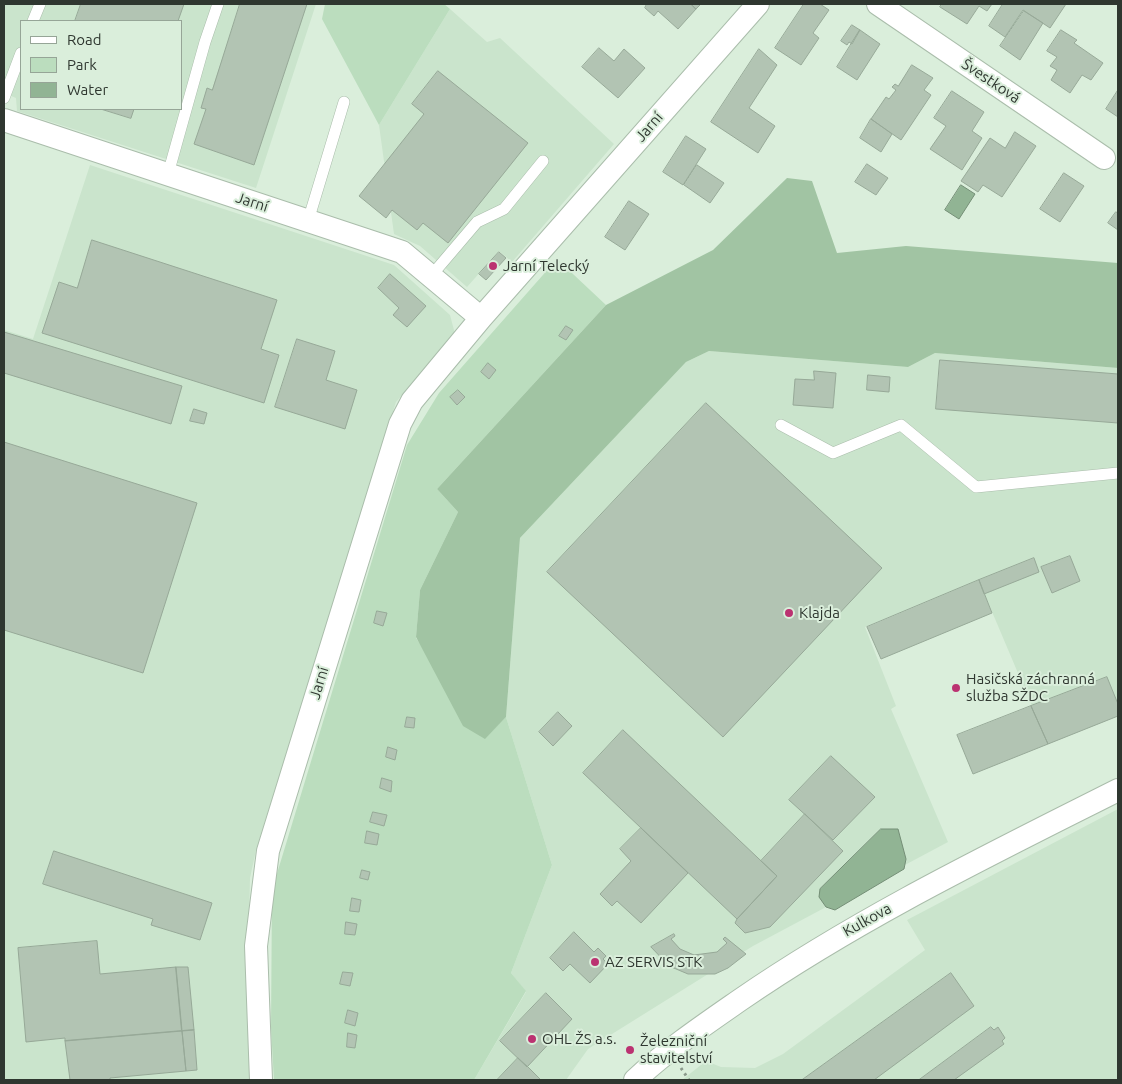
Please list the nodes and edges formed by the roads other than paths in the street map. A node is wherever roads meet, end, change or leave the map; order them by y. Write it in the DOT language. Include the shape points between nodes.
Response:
graph roads {
  1 [pos="40,4"];
  2 [pos="218,4"];
  3 [pos="758,4"];
  4 [pos="878,4"];
  5 [pos="33,20"];
  6 [pos="20,56"];
  7 [pos="4,98"];
  8 [pos="344,102"];
  9 [pos="4,120"];
  10 [pos="1104,158"];
  11 [pos="542,161"];
  12 [pos="168,174"];
  13 [pos="308,221"];
  14 [pos="431,276"];
  15 [pos="481,318"];
  16 [pos="781,425"];
  17 [pos="1118,473"];
  18 [pos="1118,790"];
  19 [pos="261,1080"];
  20 [pos="634,1080"];
  1 -- 5 [label="lane"];
  2 -- 12 [label="lane"];
  3 -- 15 [label="street, Jarní"];
  4 -- 10 [label="street, Švestková"];
  6 -- 7 [label="lane"];
  8 -- 13 [label="lane"];
  9 -- 12 [label="street, Jarní"];
  11 -- 14 [label="lane" via="504,209 477,222"];
  12 -- 13 [label="street, Jarní"];
  13 -- 14 [label="street, Jarní" via="402,252"];
  14 -- 15 [label="street, Jarní"];
  15 -- 19 [label="street, Jarní" via="412,401 400,424 268,851 256,946"];
  16 -- 17 [label="lane" via="833,453 902,425 976,487"];
  18 -- 20 [label="street, Kulkova" via="874,916 796,962 698,1030"];
}
